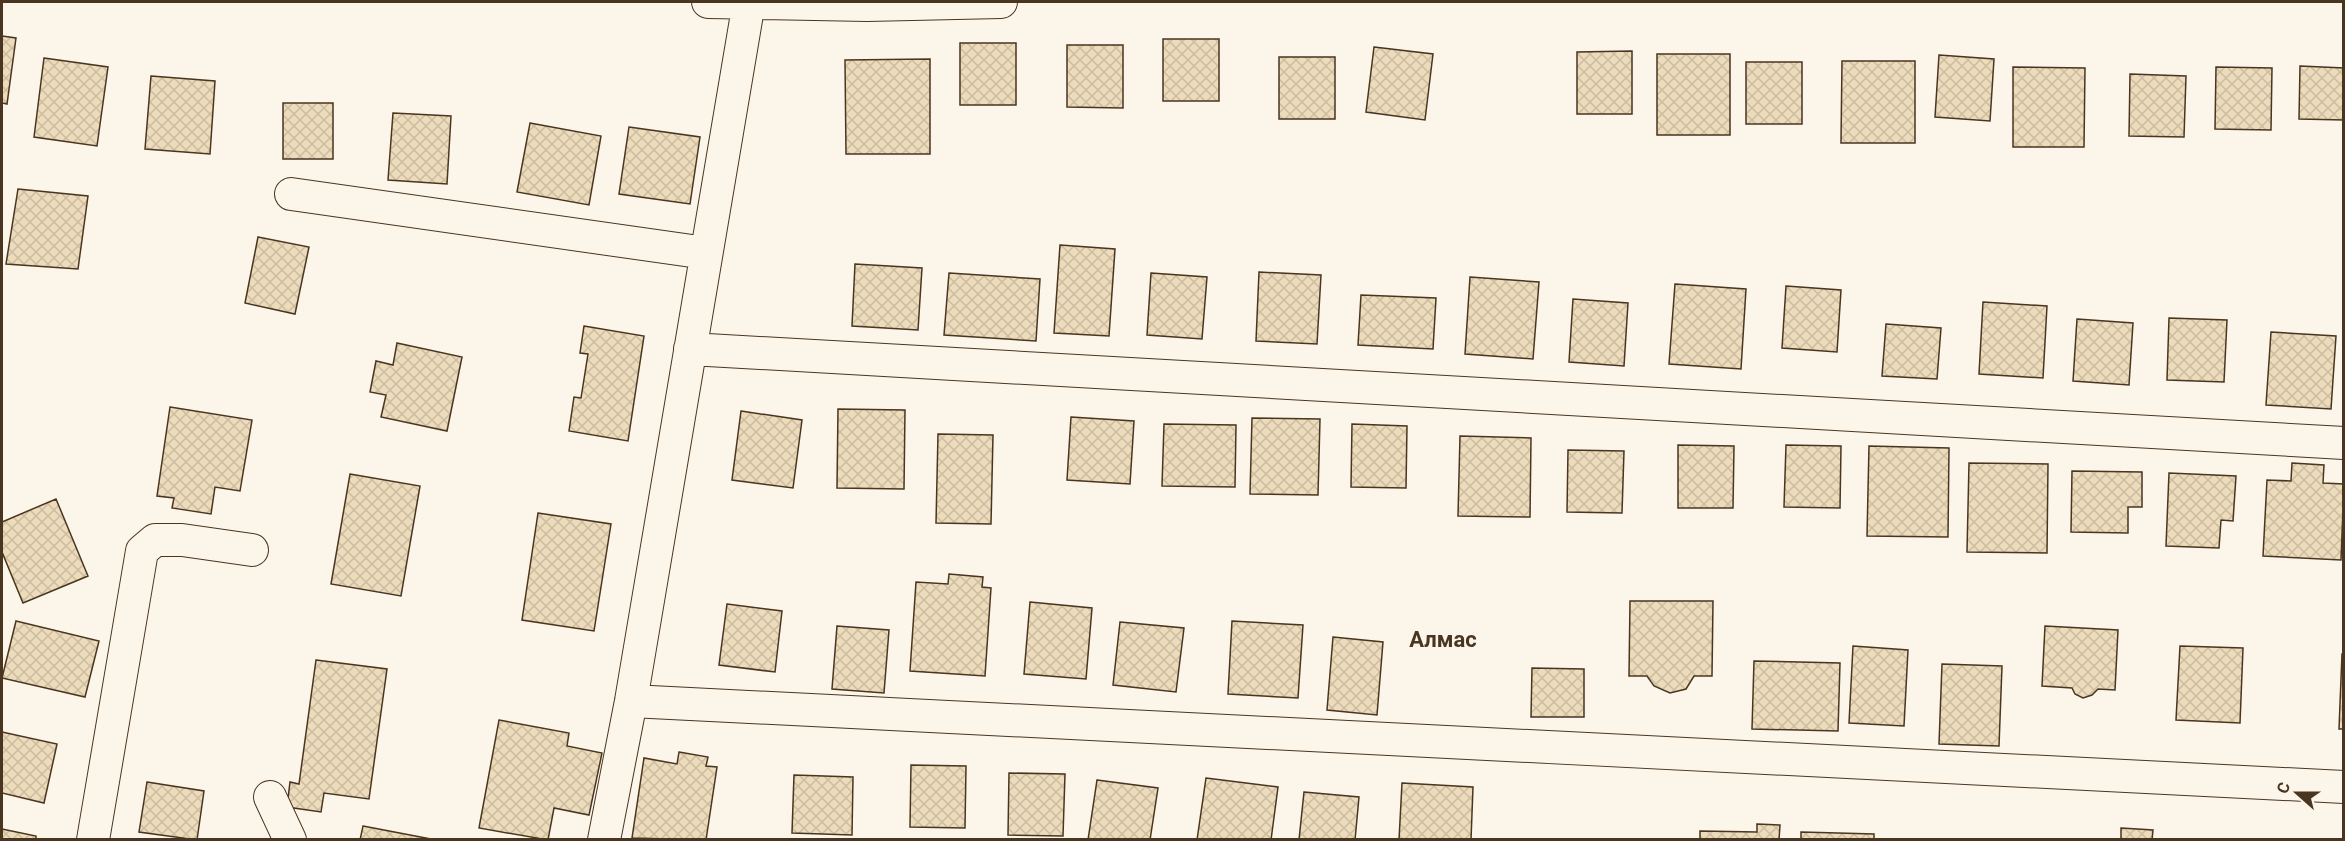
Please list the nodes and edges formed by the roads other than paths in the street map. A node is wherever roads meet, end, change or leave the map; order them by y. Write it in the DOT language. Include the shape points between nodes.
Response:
graph roads {
  1 [pos="708,2"];
  2 [pos="749,2"];
  3 [pos="1001,2"];
  4 [pos="868,3"];
  5 [pos="291,194"];
  6 [pos="706,253"];
  7 [pos="690,349"];
  8 [pos="2343,443"];
  9 [pos="252,550"];
  10 [pos="631,701"];
  11 [pos="2343,788"];
  12 [pos="270,796"];
  13 [pos="93,840"];
  14 [pos="290,840"];
  15 [pos="604,840"];
  1 -- 2 [label="street"];
  2 -- 4 [label="street"];
  2 -- 6 [label="street"];
  3 -- 4 [label="street"];
  5 -- 6 [label="street"];
  6 -- 7 [label="street"];
  7 -- 8 [label="street"];
  7 -- 10 [label="street"];
  9 -- 13 [label="street" via="155,540 142,551"];
  10 -- 11 [label="street"];
  10 -- 15 [label="street"];
  12 -- 14 [label="street"];
}
